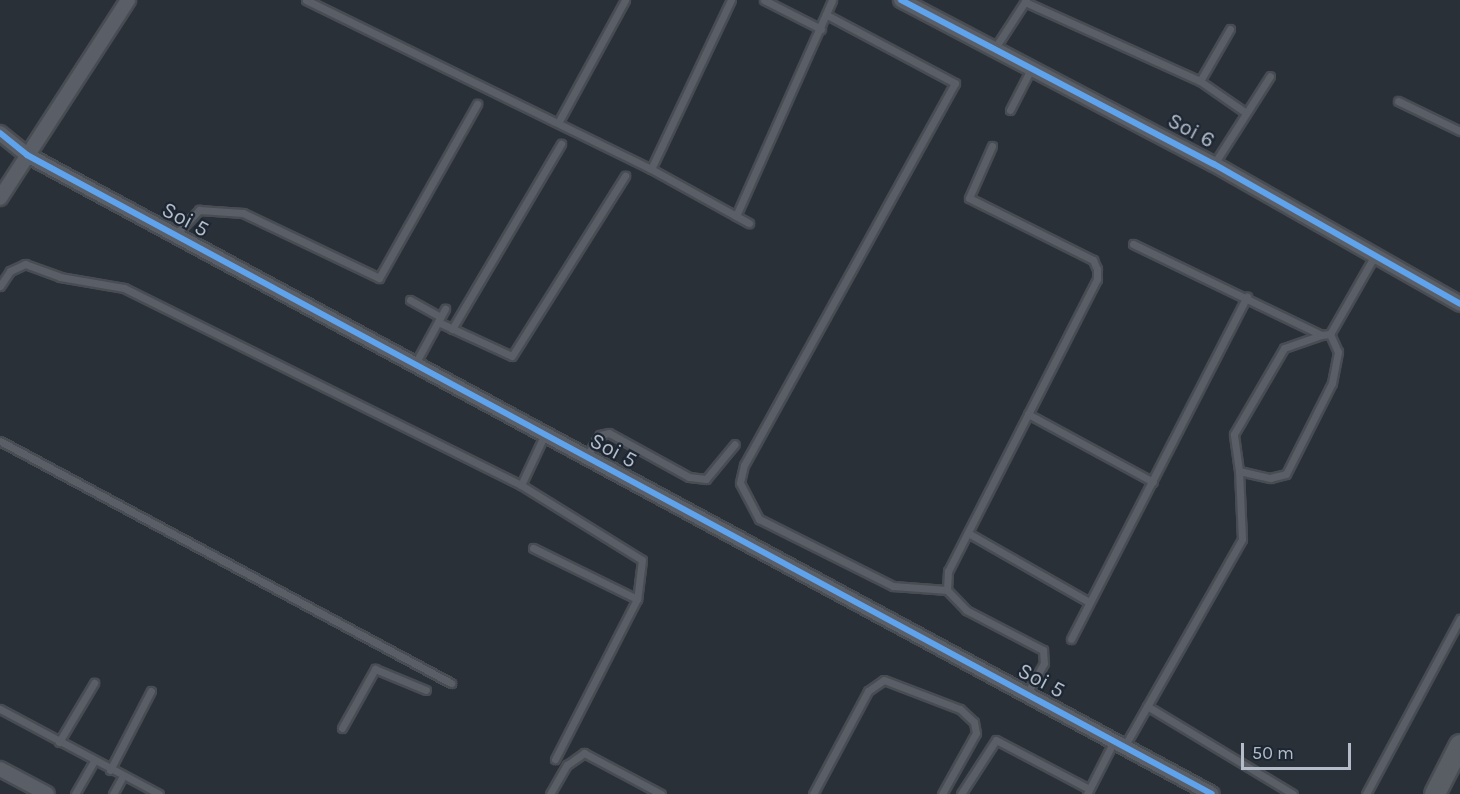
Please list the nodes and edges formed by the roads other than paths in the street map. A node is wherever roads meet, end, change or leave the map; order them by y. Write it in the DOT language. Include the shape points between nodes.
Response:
graph roads {
  1 [pos="128,0"];
  2 [pos="306,0"];
  3 [pos="625,0"];
  4 [pos="731,0"];
  5 [pos="764,0"];
  6 [pos="832,0"];
  7 [pos="900,0"];
  8 [pos="1025,1"];
  9 [pos="827,15"];
  10 [pos="821,29"];
  11 [pos="1230,29"];
  12 [pos="995,48"];
  13 [pos="1032,68"];
  14 [pos="1270,76"];
  15 [pos="1200,81"];
  16 [pos="1398,101"];
  17 [pos="477,104"];
  18 [pos="1010,110"];
  19 [pos="1246,113"];
  20 [pos="558,123"];
  21 [pos="1460,130"];
  22 [pos="0,134"];
  23 [pos="561,144"];
  24 [pos="992,146"];
  25 [pos="27,155"];
  26 [pos="1214,164"];
  27 [pos="651,169"];
  28 [pos="626,176"];
  29 [pos="0,198"];
  30 [pos="736,216"];
  31 [pos="749,223"];
  32 [pos="176,235"];
  33 [pos="1133,244"];
  34 [pos="1375,255"];
  35 [pos="0,285"];
  36 [pos="1247,297"];
  37 [pos="410,300"];
  38 [pos="1460,304"];
  39 [pos="445,309"];
  40 [pos="439,320"];
  41 [pos="452,329"];
  42 [pos="1321,334"];
  43 [pos="1330,334"];
  44 [pos="415,364"];
  45 [pos="1028,414"];
  46 [pos="545,434"];
  47 [pos="0,441"];
  48 [pos="735,444"];
  49 [pos="586,457"];
  50 [pos="1239,471"];
  51 [pos="1153,482"];
  52 [pos="521,485"];
  53 [pos="968,533"];
  54 [pos="533,549"];
  55 [pos="947,590"];
  56 [pos="637,599"];
  57 [pos="1089,602"];
  58 [pos="1460,619"];
  59 [pos="1071,639"];
  60 [pos="94,683"];
  61 [pos="451,684"];
  62 [pos="426,690"];
  63 [pos="151,691"];
  64 [pos="1027,694"];
  65 [pos="1147,706"];
  66 [pos="0,709"];
  67 [pos="342,728"];
  68 [pos="59,742"];
  69 [pos="1119,744"];
  70 [pos="1460,746"];
  71 [pos="555,759"];
  72 [pos="94,761"];
  73 [pos="0,769"];
  74 [pos="110,770"];
  75 [pos="123,776"];
  76 [pos="1088,791"];
  77 [pos="46,794"];
  78 [pos="75,794"];
  79 [pos="113,794"];
  80 [pos="159,794"];
  81 [pos="550,794"];
  82 [pos="662,794"];
  83 [pos="813,794"];
  84 [pos="942,794"];
  85 [pos="961,794"];
  86 [pos="1212,794"];
  87 [pos="1293,794"];
  88 [pos="1366,794"];
  89 [pos="1435,794"];
  1 -- 25 [label="street"];
  2 -- 20 [label="lane"];
  3 -- 20 [label="lane"];
  4 -- 27 [label="lane"];
  5 -- 10 [label="lane"];
  6 -- 9 [label="lane"];
  7 -- 12 [label="street, Soi 6"];
  8 -- 12 [label="lane"];
  8 -- 15 [label="lane"];
  9 -- 10 [label="lane"];
  9 -- 55 [label="lane" via="955,83 744,465 740,483 759,519 893,586"];
  10 -- 30 [label="lane"];
  11 -- 15 [label="lane"];
  12 -- 13 [label="street, Soi 6"];
  13 -- 18 [label="lane"];
  13 -- 26 [label="street, Soi 6"];
  14 -- 19 [label="lane"];
  15 -- 19 [label="lane"];
  16 -- 21 [label="lane"];
  17 -- 32 [label="lane" via="379,278 243,213 199,210"];
  19 -- 26 [label="lane"];
  20 -- 27 [label="lane"];
  22 -- 25 [label="street, Soi 5"];
  23 -- 41 [label="lane"];
  24 -- 45 [label="lane" via="969,198 1094,261 1098,269 1098,279"];
  25 -- 29 [label="street"];
  25 -- 32 [label="street, Soi 5"];
  26 -- 34 [label="street, Soi 6"];
  27 -- 30 [label="lane"];
  28 -- 41 [label="lane" via="512,356"];
  30 -- 31 [label="lane"];
  32 -- 44 [label="street, Soi 5"];
  33 -- 36 [label="lane"];
  34 -- 38 [label="street, Soi 6"];
  34 -- 43 [label="lane"];
  35 -- 52 [label="lane" via="10,271 25,264 60,277 124,288"];
  36 -- 42 [label="lane"];
  36 -- 51 [label="lane"];
  37 -- 40 [label="lane"];
  39 -- 40 [label="lane"];
  40 -- 41 [label="lane"];
  40 -- 44 [label="lane"];
  42 -- 43 [label="lane"];
  42 -- 50 [label="lane" via="1284,348 1234,434"];
  43 -- 50 [label="lane" via="1338,366 1286,474 1270,478"];
  44 -- 46 [label="street, Soi 5"];
  45 -- 51 [label="lane"];
  45 -- 53 [label="lane"];
  46 -- 49 [label="street, Soi 5"];
  46 -- 52 [label="lane"];
  47 -- 61 [label="lane"];
  48 -- 49 [label="lane" via="706,479 689,477 609,433 600,435"];
  49 -- 64 [label="street, Soi 5"];
  50 -- 65 [label="lane" via="1242,539"];
  51 -- 57 [label="lane"];
  52 -- 56 [label="lane" via="638,553 642,578"];
  53 -- 55 [label="lane" via="948,571"];
  53 -- 57 [label="lane"];
  54 -- 56 [label="lane"];
  55 -- 64 [label="lane" via="966,610 1043,650 1044,663"];
  56 -- 71 [label="lane"];
  57 -- 59 [label="lane"];
  58 -- 88 [label="lane"];
  60 -- 68 [label="lane"];
  62 -- 67 [label="lane" via="375,669"];
  63 -- 74 [label="lane"];
  64 -- 69 [label="street, Soi 5"];
  65 -- 69 [label="lane"];
  65 -- 87 [label="lane"];
  66 -- 68 [label="lane"];
  68 -- 72 [label="lane"];
  69 -- 76 [label="lane"];
  69 -- 86 [label="street, Soi 5"];
  70 -- 89 [label="main road"];
  72 -- 74 [label="lane"];
  72 -- 78 [label="lane"];
  73 -- 77 [label="street"];
  74 -- 75 [label="lane"];
  75 -- 79 [label="lane"];
  75 -- 80 [label="lane"];
  76 -- 85 [label="lane" via="996,740"];
  81 -- 82 [label="lane" via="567,765 584,753"];
  83 -- 84 [label="lane" via="868,691 884,680 960,709 974,722 976,733"];
}
